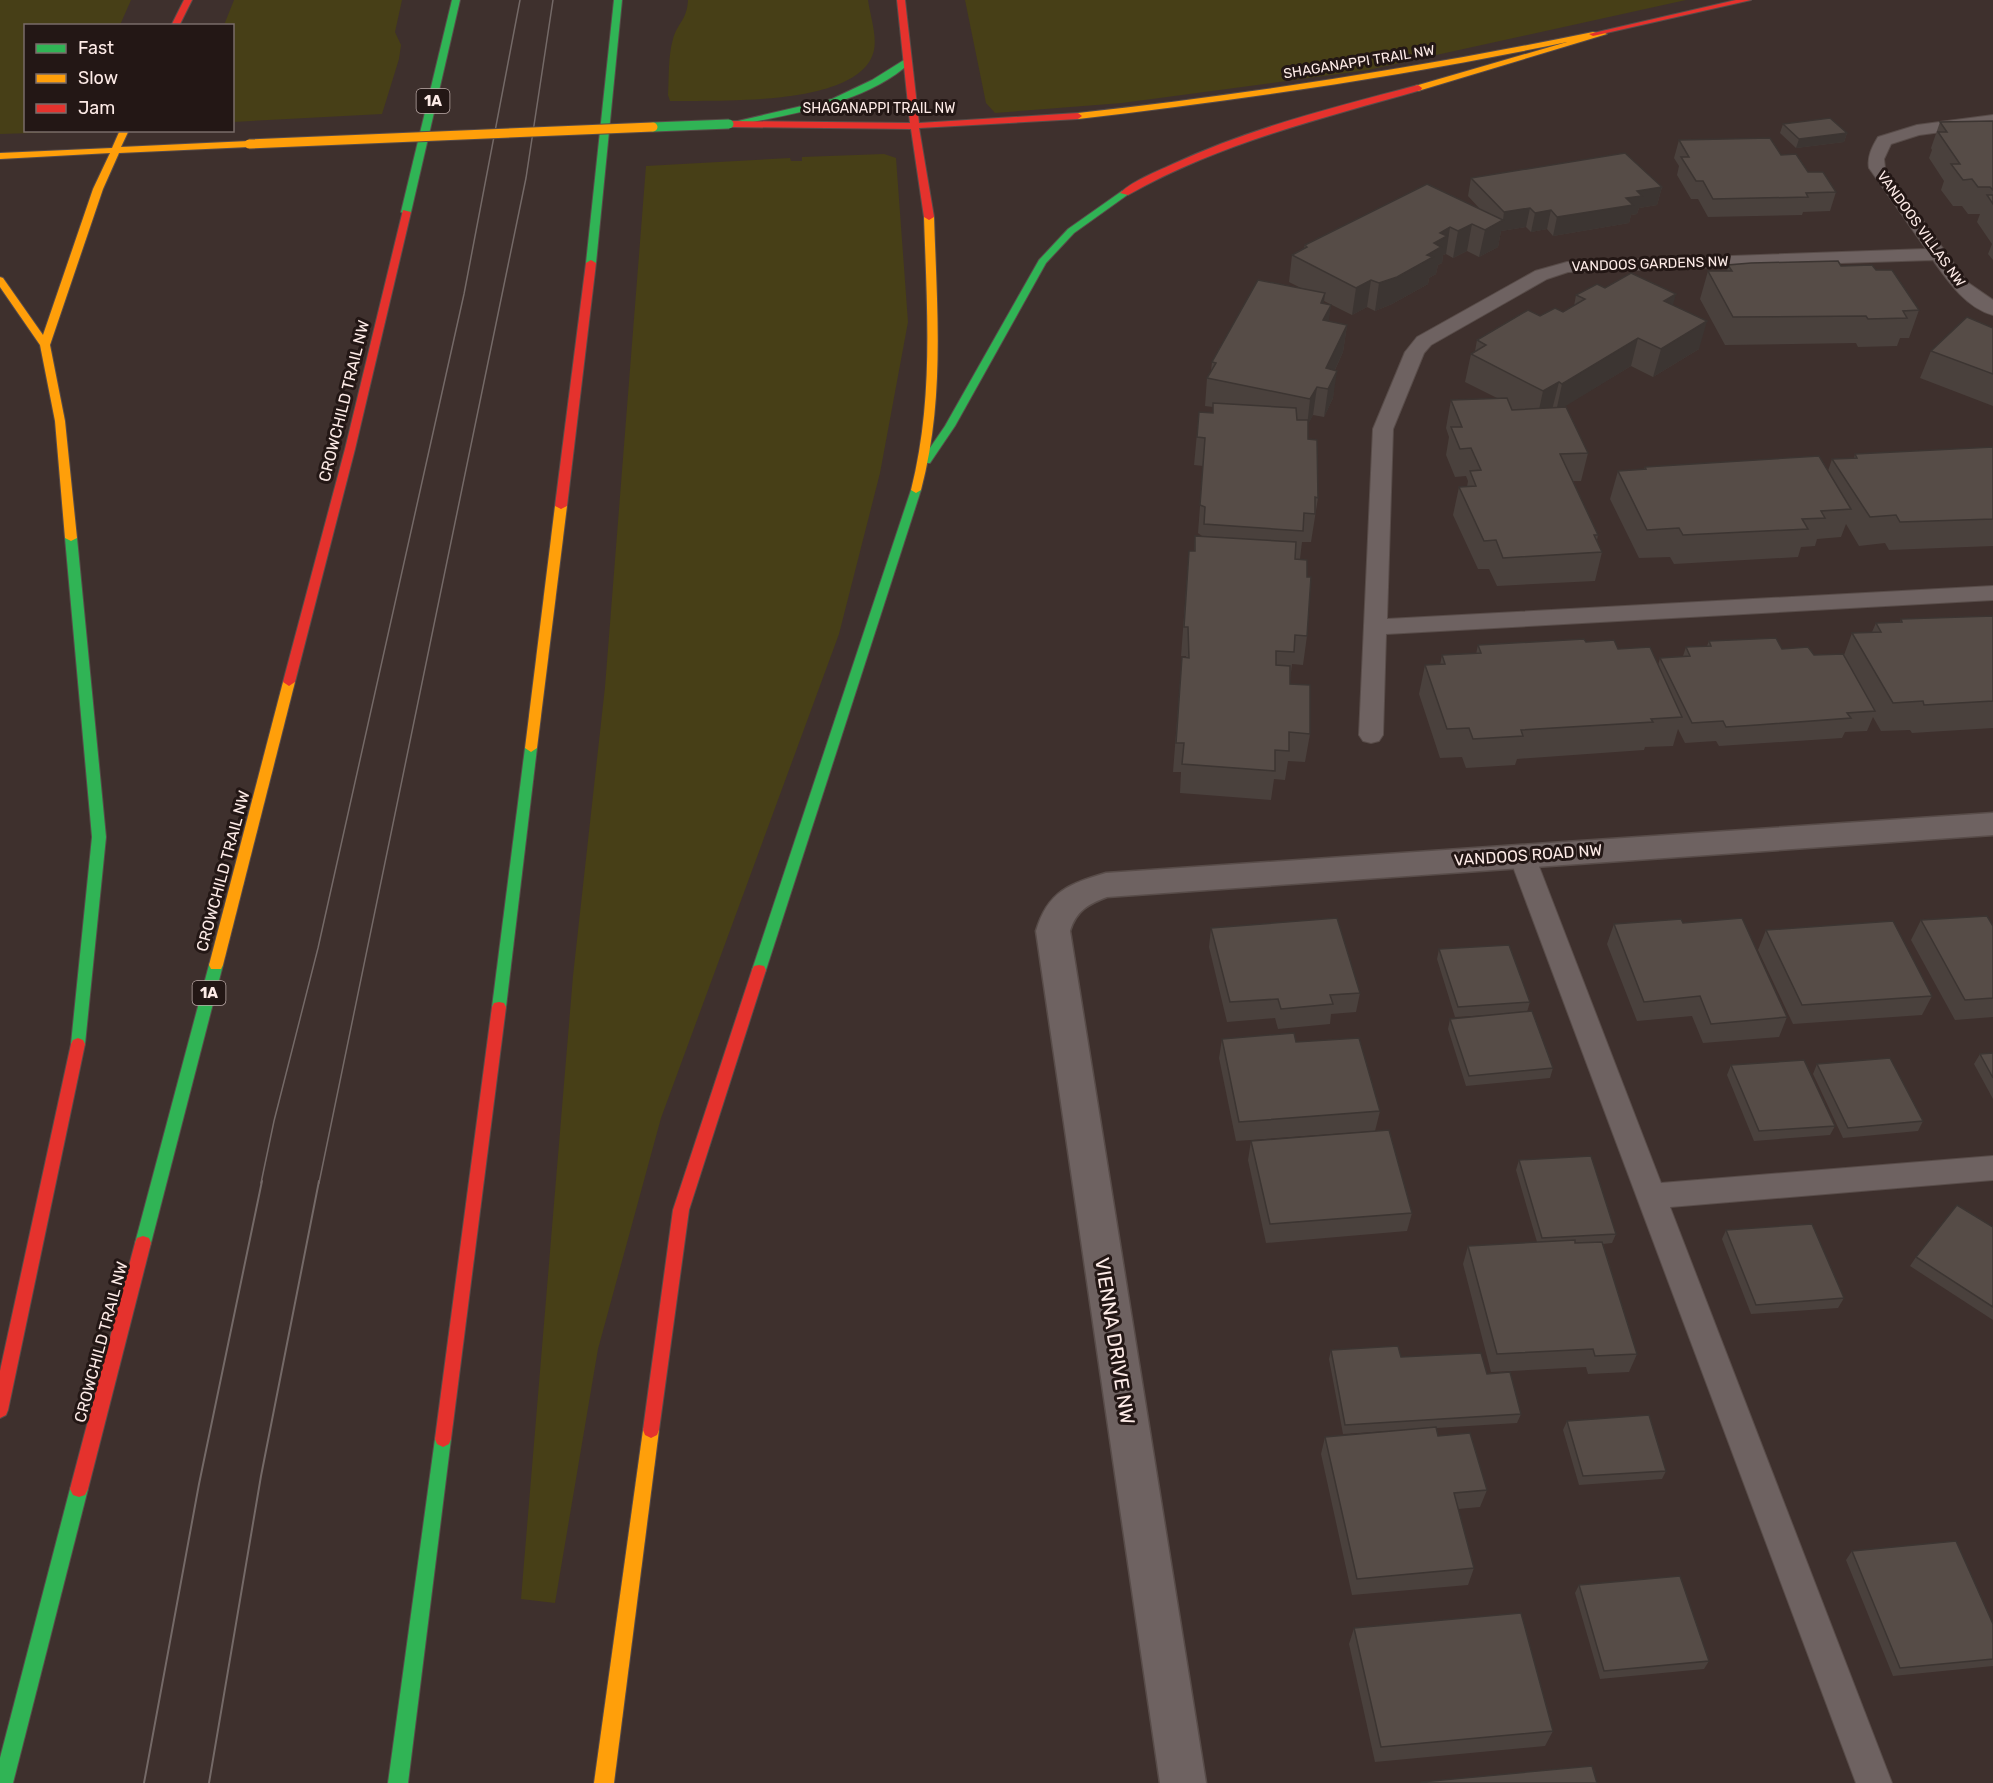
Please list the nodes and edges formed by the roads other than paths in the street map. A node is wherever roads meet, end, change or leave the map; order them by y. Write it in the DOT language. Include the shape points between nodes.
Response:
graph roads {
  1 [pos="188,0"];
  2 [pos="456,0"];
  3 [pos="618,0"];
  4 [pos="901,0"];
  5 [pos="1747,0"];
  6 [pos="177,24"];
  7 [pos="1603,34"];
  8 [pos="907,62"];
  9 [pos="1993,120"];
  10 [pos="729,124"];
  11 [pos="915,127"];
  12 [pos="124,132"];
  13 [pos="116,150"];
  14 [pos="0,156"];
  15 [pos="1938,254"];
  16 [pos="0,280"];
  17 [pos="1993,309"];
  18 [pos="45,345"];
  19 [pos="925,462"];
  20 [pos="1993,593"];
  21 [pos="1375,627"];
  22 [pos="1371,735"];
  23 [pos="1993,824"];
  24 [pos="1521,855"];
  25 [pos="1067,903"];
  26 [pos="1993,1168"];
  27 [pos="1652,1196"];
  28 [pos="0,1410"];
  29 [pos="3,1783"];
  30 [pos="398,1783"];
  31 [pos="604,1783"];
  32 [pos="1183,1783"];
  33 [pos="1874,1783"];
  1 -- 6 [label="main road"];
  2 -- 29 [label="main road, CROWCHILD TRAIL NW / 1A" via="350,449"];
  3 -- 30 [label="main road" via="597,225"];
  4 -- 8 [label="main road"];
  5 -- 7 [label="main road, SHAGANAPPI TRAIL NW"];
  7 -- 11 [label="main road, SHAGANAPPI TRAIL NW" via="1238,99"];
  7 -- 19 [label="main road" via="1274,130 1196,157 1127,191 1071,231 1042,262 950,426"];
  8 -- 10 [label="main road" via="835,102"];
  8 -- 11 [label="main road"];
  9 -- 15 [label="lane, VANDOOS VILLAS NW" via="1899,134 1884,141 1879,149 1876,168"];
  10 -- 11 [label="main road, SHAGANAPPI TRAIL NW"];
  10 -- 13 [label="main road, SHAGANAPPI TRAIL NW, bridge"];
  11 -- 19 [label="main road" via="929,216 932,370"];
  12 -- 13 [label="main road"];
  13 -- 14 [label="main road, SHAGANAPPI TRAIL NW"];
  13 -- 18 [label="main road" via="98,189"];
  15 -- 17 [label="lane, VANDOOS VILLAS NW" via="1961,286"];
  15 -- 21 [label="lane, VANDOOS GARDENS NW" via="1567,267 1541,275 1424,341 1415,352 1383,429"];
  16 -- 18 [label="main road"];
  18 -- 28 [label="main road" via="60,421 99,837 77,1055"];
  19 -- 31 [label="main road" via="681,1210"];
  20 -- 21 [label="lane"];
  21 -- 22 [label="lane, VANDOOS GARDENS NW"];
  23 -- 24 [label="street, VANDOOS ROAD NW"];
  24 -- 25 [label="street, VANDOOS ROAD NW" via="1106,885 1081,892"];
  24 -- 27 [label="lane"];
  25 -- 32 [label="street, VIENNA DRIVE NW" via="1057,913 1053,931"];
  26 -- 27 [label="lane"];
  27 -- 33 [label="lane"];
}
